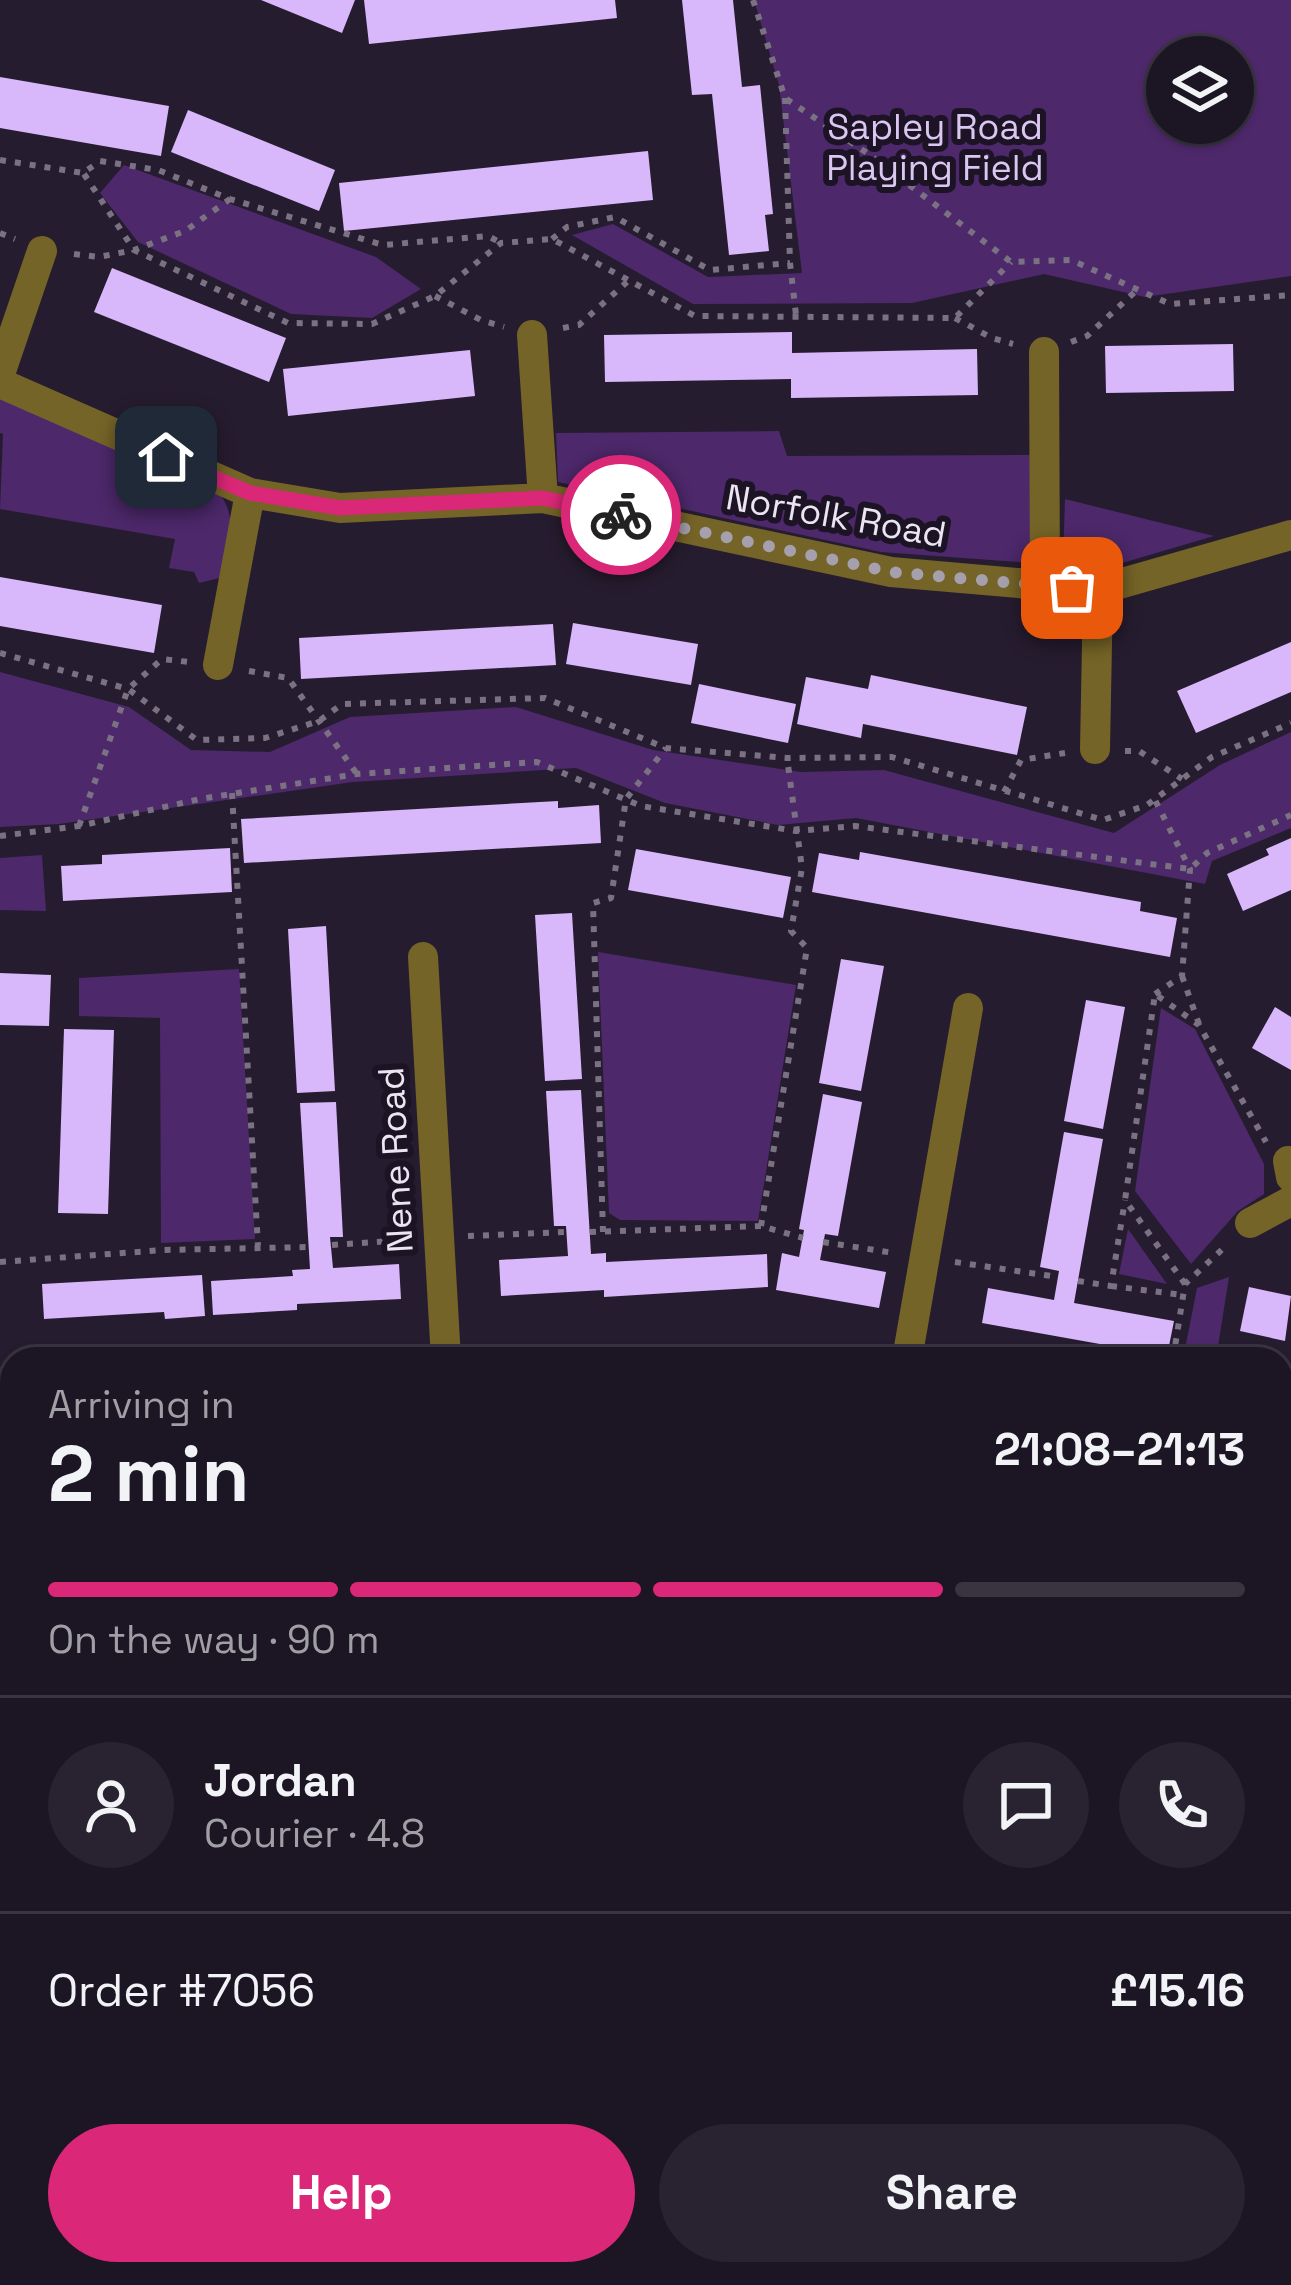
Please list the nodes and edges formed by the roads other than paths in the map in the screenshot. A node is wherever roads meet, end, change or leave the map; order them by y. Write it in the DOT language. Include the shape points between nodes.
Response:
graph roads {
  1 [pos="42,250"];
  2 [pos="532,335"];
  3 [pos="1044,352"];
  4 [pos="0,379"];
  5 [pos="250,493"];
  6 [pos="543,498"];
  7 [pos="1291,535"];
  8 [pos="1046,586"];
  9 [pos="1097,590"];
  10 [pos="218,664"];
  11 [pos="1095,749"];
  12 [pos="423,957"];
  13 [pos="968,1008"];
  14 [pos="1291,1202"];
  15 [pos="1250,1223"];
  16 [pos="445,1347"];
  17 [pos="910,1347"];
  1 -- 4 [label="street, Norfolk Road"];
  2 -- 6 [label="street"];
  3 -- 8 [label="street"];
  4 -- 5 [label="street, Norfolk Road"];
  5 -- 6 [label="street, Norfolk Road" via="340,508"];
  5 -- 10 [label="street"];
  6 -- 8 [label="street, Norfolk Road" via="891,572"];
  7 -- 9 [label="street, Norfolk Road"];
  8 -- 9 [label="street, Norfolk Road"];
  9 -- 11 [label="street"];
  12 -- 16 [label="street, Nene Road"];
  13 -- 17 [label="street"];
  14 -- 15 [label="street"];
}
